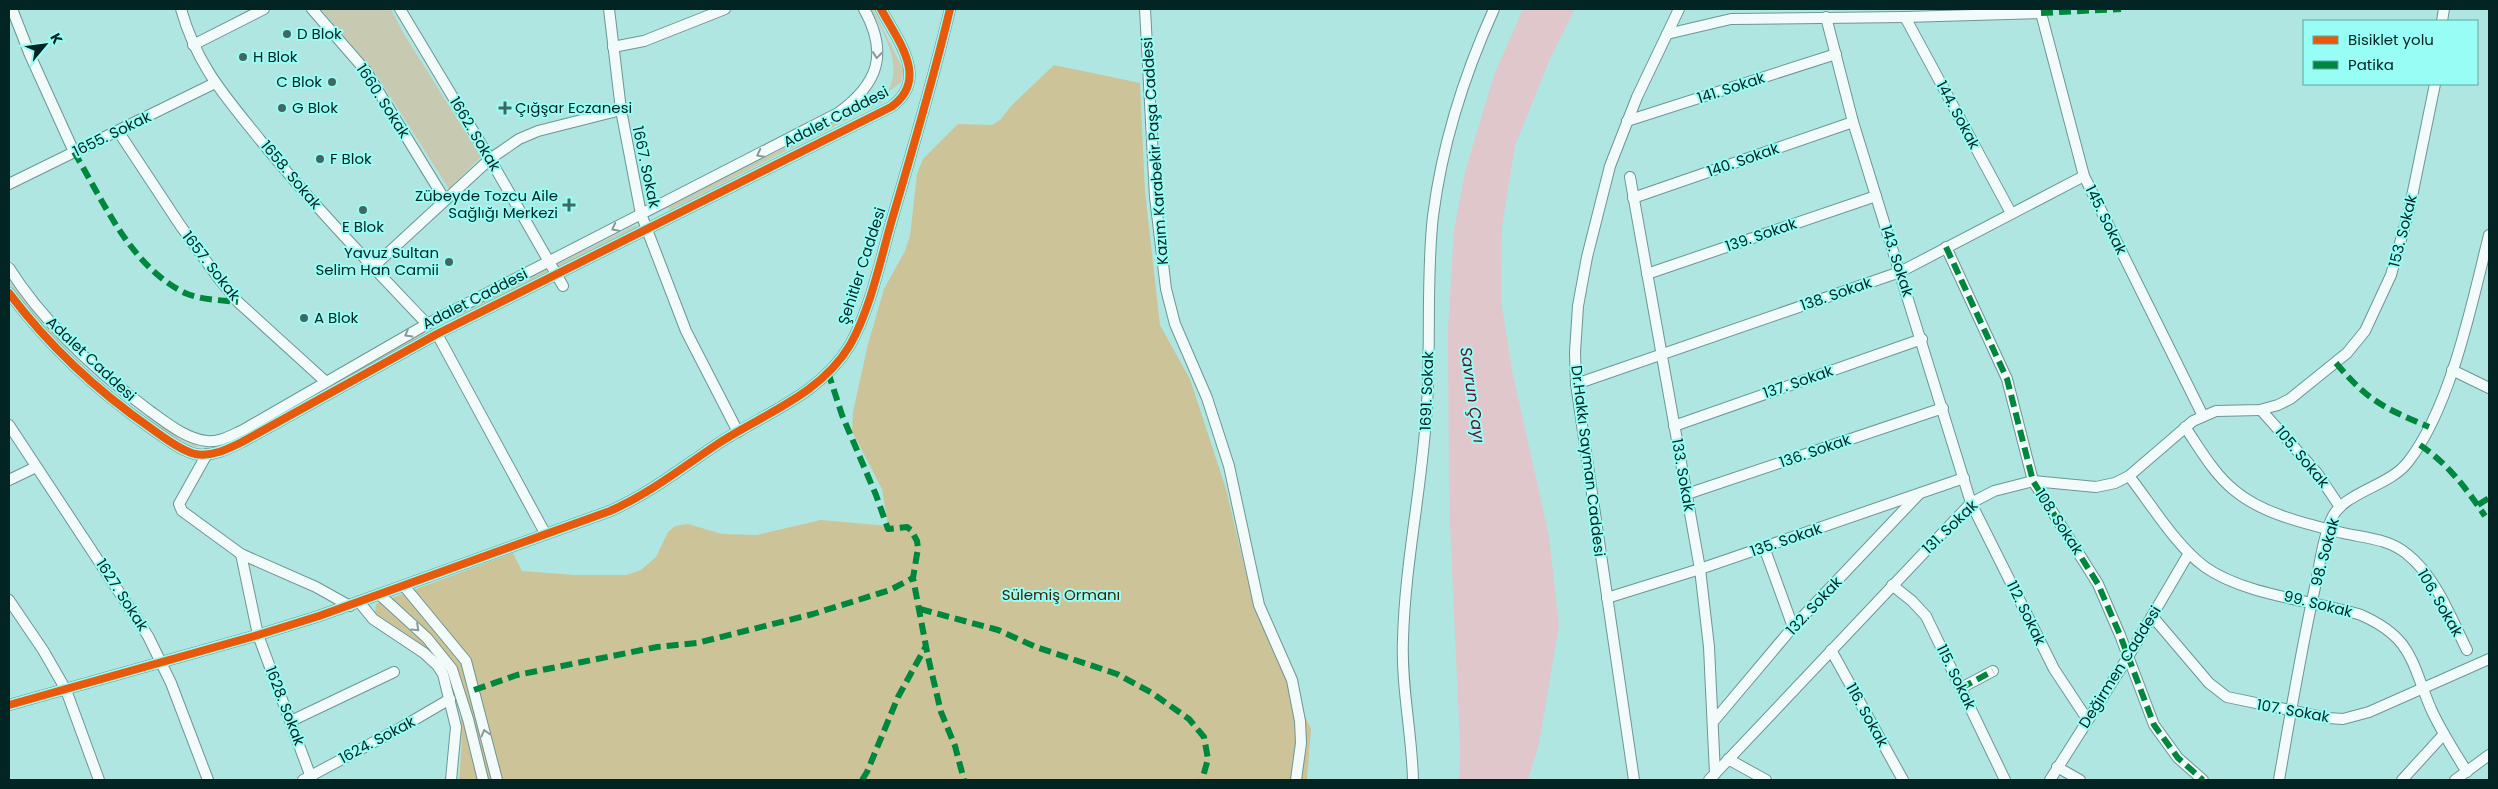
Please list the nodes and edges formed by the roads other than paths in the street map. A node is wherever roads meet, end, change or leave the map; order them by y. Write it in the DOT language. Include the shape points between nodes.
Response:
graph roads {
  1 [pos="12,9"];
  2 [pos="181,9"];
  3 [pos="264,9"];
  4 [pos="312,9"];
  5 [pos="400,9"];
  6 [pos="609,9"];
  7 [pos="725,9"];
  8 [pos="864,9"];
  9 [pos="881,9"];
  10 [pos="950,9"];
  11 [pos="1145,9"];
  12 [pos="1494,9"];
  13 [pos="1679,9"];
  14 [pos="1901,15"];
  15 [pos="1826,17"];
  16 [pos="1667,34"];
  17 [pos="193,45"];
  18 [pos="613,47"];
  19 [pos="1836,54"];
  20 [pos="215,83"];
  21 [pos="2435,85"];
  22 [pos="620,110"];
  23 [pos="1626,121"];
  24 [pos="1853,122"];
  25 [pos="118,130"];
  26 [pos="74,152"];
  27 [pos="490,159"];
  28 [pos="2084,176"];
  29 [pos="1630,177"];
  30 [pos="9,184"];
  31 [pos="1876,196"];
  32 [pos="1633,198"];
  33 [pos="445,200"];
  34 [pos="2011,213"];
  35 [pos="641,214"];
  36 [pos="646,228"];
  37 [pos="2489,235"];
  38 [pos="1946,247"];
  39 [pos="549,261"];
  40 [pos="373,267"];
  41 [pos="9,268"];
  42 [pos="1900,272"];
  43 [pos="556,274"];
  44 [pos="1647,274"];
  45 [pos="563,286"];
  46 [pos="9,293"];
  47 [pos="427,324"];
  48 [pos="437,334"];
  49 [pos="1922,339"];
  50 [pos="1662,354"];
  51 [pos="2336,363"];
  52 [pos="2452,370"];
  53 [pos="326,382"];
  54 [pos="1576,384"];
  55 [pos="2489,388"];
  56 [pos="1943,408"];
  57 [pos="2261,410"];
  58 [pos="2203,416"];
  59 [pos="9,424"];
  60 [pos="1674,426"];
  61 [pos="2185,427"];
  62 [pos="738,432"];
  63 [pos="207,454"];
  64 [pos="36,467"];
  65 [pos="2129,476"];
  66 [pos="1964,478"];
  67 [pos="9,480"];
  68 [pos="2033,481"];
  69 [pos="1920,493"];
  70 [pos="1687,494"];
  71 [pos="1971,503"];
  72 [pos="2340,507"];
  73 [pos="2328,529"];
  74 [pos="539,535"];
  75 [pos="1764,547"];
  76 [pos="2189,552"];
  77 [pos="241,554"];
  78 [pos="1700,569"];
  79 [pos="1892,585"];
  80 [pos="404,586"];
  81 [pos="380,595"];
  82 [pos="1607,598"];
  83 [pos="9,600"];
  84 [pos="2311,603"];
  85 [pos="355,604"];
  86 [pos="2152,616"];
  87 [pos="1794,627"];
  88 [pos="258,635"];
  89 [pos="1831,650"];
  90 [pos="2467,650"];
  91 [pos="2128,657"];
  92 [pos="2489,659"];
  93 [pos="161,662"];
  94 [pos="1993,671"];
  95 [pos="394,672"];
  96 [pos="1961,688"];
  97 [pos="2423,688"];
  98 [pos="66,690"];
  99 [pos="450,699"];
  100 [pos="9,705"];
  101 [pos="2291,712"];
  102 [pos="2087,719"];
  103 [pos="291,721"];
  104 [pos="1713,722"];
  105 [pos="2444,734"];
  106 [pos="2489,755"];
  107 [pos="1728,759"];
  108 [pos="2057,767"];
  109 [pos="2467,772"];
  110 [pos="1750,776"];
  111 [pos="1712,777"];
  112 [pos="309,779"];
  113 [pos="99,780"];
  114 [pos="208,780"];
  115 [pos="451,780"];
  116 [pos="482,780"];
  117 [pos="498,780"];
  118 [pos="1296,780"];
  119 [pos="1412,780"];
  120 [pos="1634,780"];
  121 [pos="1766,780"];
  122 [pos="1902,780"];
  123 [pos="2005,780"];
  124 [pos="2050,780"];
  125 [pos="2080,780"];
  126 [pos="2203,780"];
  127 [pos="2279,780"];
  128 [pos="2402,780"];
  129 [pos="2455,780"];
  1 -- 26 [label="street"];
  2 -- 17 [label="street, 1658. Sokak"];
  3 -- 17 [label="street"];
  4 -- 33 [label="street, 1660. Sokak" via="366,71"];
  5 -- 27 [label="street, 1662. Sokak"];
  6 -- 18 [label="street, 1667. Sokak"];
  7 -- 18 [label="street" via="644,41"];
  8 -- 35 [label="street, one-way" via="876,34 878,58 870,82 858,98 829,119"];
  9 -- 36 [label="street, Adalet Caddesi" via="908,62 909,87 898,101"];
  10 -- 62 [label="street, Şehitler Caddesi" via="886,239 853,338 815,386"];
  11 -- 118 [label="street, Kazım Karabekir Paşa Caddesi" via="1155,196 1166,289 1175,324 1206,398 1229,466 1260,605 1292,680 1301,743"];
  12 -- 119 [label="street, 1691. Sokak" via="1464,87 1433,216 1427,406 1403,638"];
  13 -- 16 [label="street, Dr.Hakkı Sayman Caddesi"];
  14 -- 15 [label="street"];
  14 -- 28 [label="street, 145. Sokak" via="2041,13"];
  14 -- 34 [label="street, 144. Sokak"];
  15 -- 16 [label="street" via="1719,20"];
  15 -- 19 [label="street, 143. Sokak"];
  16 -- 23 [label="street, Dr.Hakkı Sayman Caddesi"];
  17 -- 20 [label="street, 1658. Sokak"];
  18 -- 22 [label="street, 1667. Sokak"];
  19 -- 23 [label="street, 141. Sokak"];
  19 -- 24 [label="street, 143. Sokak"];
  20 -- 25 [label="street, 1655. Sokak"];
  20 -- 40 [label="street, 1658. Sokak" via="295,183"];
  21 -- 51 [label="street, 153. Sokak" via="2409,211 2391,275 2365,331"];
  22 -- 27 [label="street" via="538,131 519,139"];
  22 -- 35 [label="street, 1667. Sokak"];
  23 -- 54 [label="street, Dr.Hakkı Sayman Caddesi" via="1610,166 1587,257 1575,329"];
  24 -- 31 [label="street, 143. Sokak"];
  24 -- 32 [label="street, 140. Sokak"];
  25 -- 26 [label="street, 1655. Sokak"];
  25 -- 53 [label="street, 1657. Sokak" via="180,226 219,279 238,302"];
  26 -- 30 [label="street, 1655. Sokak"];
  27 -- 33 [label="street"];
  27 -- 39 [label="street, 1662. Sokak"];
  28 -- 34 [label="street, 138. Sokak"];
  28 -- 58 [label="street, 145. Sokak"];
  29 -- 32 [label="street, 133. Sokak"];
  31 -- 42 [label="street, 143. Sokak"];
  31 -- 44 [label="street, 139. Sokak"];
  32 -- 44 [label="street, 133. Sokak"];
  33 -- 40 [label="street"];
  34 -- 38 [label="street, 138. Sokak"];
  35 -- 36 [label="street, 1667. Sokak"];
  35 -- 39 [label="street, one-way"];
  36 -- 43 [label="street, Adalet Caddesi"];
  36 -- 62 [label="street, 1667. Sokak" via="686,331"];
  37 -- 52 [label="street, 98. Sokak"];
  38 -- 42 [label="street, 138. Sokak"];
  38 -- 68 [label="street, 108. Sokak" via="2007,379"];
  39 -- 43 [label="street, 1662. Sokak"];
  39 -- 47 [label="street"];
  40 -- 47 [label="street, 1658. Sokak"];
  41 -- 53 [label="street" via="38,310 87,360 131,397 193,438 210,442 232,435"];
  42 -- 49 [label="street, 143. Sokak"];
  42 -- 50 [label="street, 138. Sokak"];
  43 -- 45 [label="street, 1662. Sokak"];
  43 -- 48 [label="street, Adalet Caddesi"];
  44 -- 50 [label="street, 133. Sokak"];
  46 -- 63 [label="street, Adalet Caddesi" via="43,337 106,394 171,442 193,453"];
  47 -- 53 [label="street, one-way"];
  48 -- 63 [label="street, Adalet Caddesi" via="242,442"];
  48 -- 74 [label="street"];
  49 -- 56 [label="street, 143. Sokak"];
  49 -- 60 [label="street, 137. Sokak"];
  50 -- 54 [label="street, 138. Sokak"];
  50 -- 60 [label="street, 133. Sokak"];
  51 -- 57 [label="street, 131. Sokak" via="2290,399"];
  52 -- 55 [label="street"];
  52 -- 72 [label="street, 98. Sokak" via="2420,445 2404,468"];
  54 -- 82 [label="street, Dr.Hakkı Sayman Caddesi"];
  56 -- 66 [label="street, 143. Sokak"];
  56 -- 70 [label="street, 136. Sokak"];
  57 -- 58 [label="street, 131. Sokak" via="2229,409"];
  57 -- 72 [label="street, 105. Sokak" via="2317,473"];
  58 -- 61 [label="street, 131. Sokak"];
  59 -- 64 [label="street, 1627. Sokak"];
  60 -- 70 [label="street, 133. Sokak"];
  61 -- 65 [label="street, 131. Sokak"];
  61 -- 73 [label="street, 106. Sokak" via="2215,470 2242,497 2284,516"];
  62 -- 74 [label="street, Şehitler Caddesi" via="629,502"];
  63 -- 77 [label="street" via="180,504 182,511"];
  64 -- 67 [label="street"];
  64 -- 93 [label="street, 1627. Sokak" via="134,613"];
  65 -- 68 [label="street, 131. Sokak" via="2096,487"];
  65 -- 76 [label="street, 99. Sokak"];
  66 -- 69 [label="street, 135. Sokak"];
  66 -- 71 [label="street, 143. Sokak"];
  68 -- 71 [label="street, 131. Sokak" via="1994,491"];
  68 -- 91 [label="street, 108. Sokak" via="2098,584"];
  69 -- 75 [label="street, 135. Sokak"];
  69 -- 87 [label="street, 132. Sokak"];
  70 -- 78 [label="street, 133. Sokak"];
  71 -- 79 [label="street, 131. Sokak"];
  71 -- 102 [label="street, 112. Sokak" via="2054,669"];
  72 -- 73 [label="street, 98. Sokak"];
  73 -- 84 [label="street, 98. Sokak"];
  73 -- 90 [label="street, 106. Sokak" via="2380,540 2407,553 2433,585"];
  74 -- 80 [label="street, Şehitler Caddesi"];
  75 -- 78 [label="street, 135. Sokak"];
  75 -- 87 [label="street"];
  76 -- 84 [label="street, 99. Sokak" via="2204,566 2227,579"];
  76 -- 86 [label="street, Değirmen Caddesi"];
  77 -- 85 [label="street"];
  77 -- 88 [label="street, 1628. Sokak"];
  78 -- 82 [label="street, 135. Sokak"];
  78 -- 104 [label="street, 133. Sokak"];
  79 -- 89 [label="street, 131. Sokak"];
  79 -- 96 [label="street, 115. Sokak" via="1926,616"];
  80 -- 81 [label="street, Şehitler Caddesi"];
  117 -- 80 [label="street, one-way" via="466,661"];
  81 -- 85 [label="street, Şehitler Caddesi"];
  81 -- 116 [label="street, one-way" via="427,638 452,668 468,718"];
  82 -- 120 [label="street, Dr.Hakkı Sayman Caddesi"];
  83 -- 98 [label="street"];
  84 -- 97 [label="street, 99. Sokak" via="2361,615 2385,627 2410,653"];
  84 -- 101 [label="street, 98. Sokak"];
  85 -- 88 [label="street, Şehitler Caddesi"];
  85 -- 99 [label="street" via="437,665"];
  86 -- 91 [label="street, Değirmen Caddesi"];
  86 -- 101 [label="street, 107. Sokak" via="2217,691 2240,702"];
  87 -- 104 [label="street, 132. Sokak"];
  88 -- 93 [label="street, Şehitler Caddesi"];
  88 -- 103 [label="street, 1628. Sokak"];
  89 -- 107 [label="street, 131. Sokak"];
  89 -- 122 [label="street, 116. Sokak"];
  91 -- 102 [label="street, Değirmen Caddesi"];
  91 -- 126 [label="street, 108. Sokak" via="2162,738 2178,758"];
  92 -- 97 [label="street, 107. Sokak"];
  93 -- 98 [label="street, Şehitler Caddesi"];
  93 -- 114 [label="street, 1627. Sokak"];
  94 -- 96 [label="street"];
  95 -- 103 [label="street"];
  96 -- 123 [label="street, 115. Sokak"];
  97 -- 101 [label="street, 107. Sokak" via="2368,712 2343,719"];
  97 -- 105 [label="street, 99. Sokak"];
  98 -- 100 [label="street, Şehitler Caddesi"];
  98 -- 113 [label="street"];
  99 -- 112 [label="street, 1624. Sokak"];
  99 -- 115 [label="street" via="456,727"];
  101 -- 127 [label="street, 98. Sokak"];
  102 -- 108 [label="street, Değirmen Caddesi"];
  103 -- 112 [label="street, 1628. Sokak"];
  104 -- 111 [label="street, 133. Sokak"];
  105 -- 109 [label="street, 99. Sokak"];
  105 -- 128 [label="street"];
  106 -- 109 [label="street"];
  107 -- 110 [label="street"];
  107 -- 111 [label="street, 131. Sokak"];
  108 -- 124 [label="street, Değirmen Caddesi"];
  108 -- 125 [label="street"];
  109 -- 129 [label="street"];
  110 -- 121 [label="street"];
}
